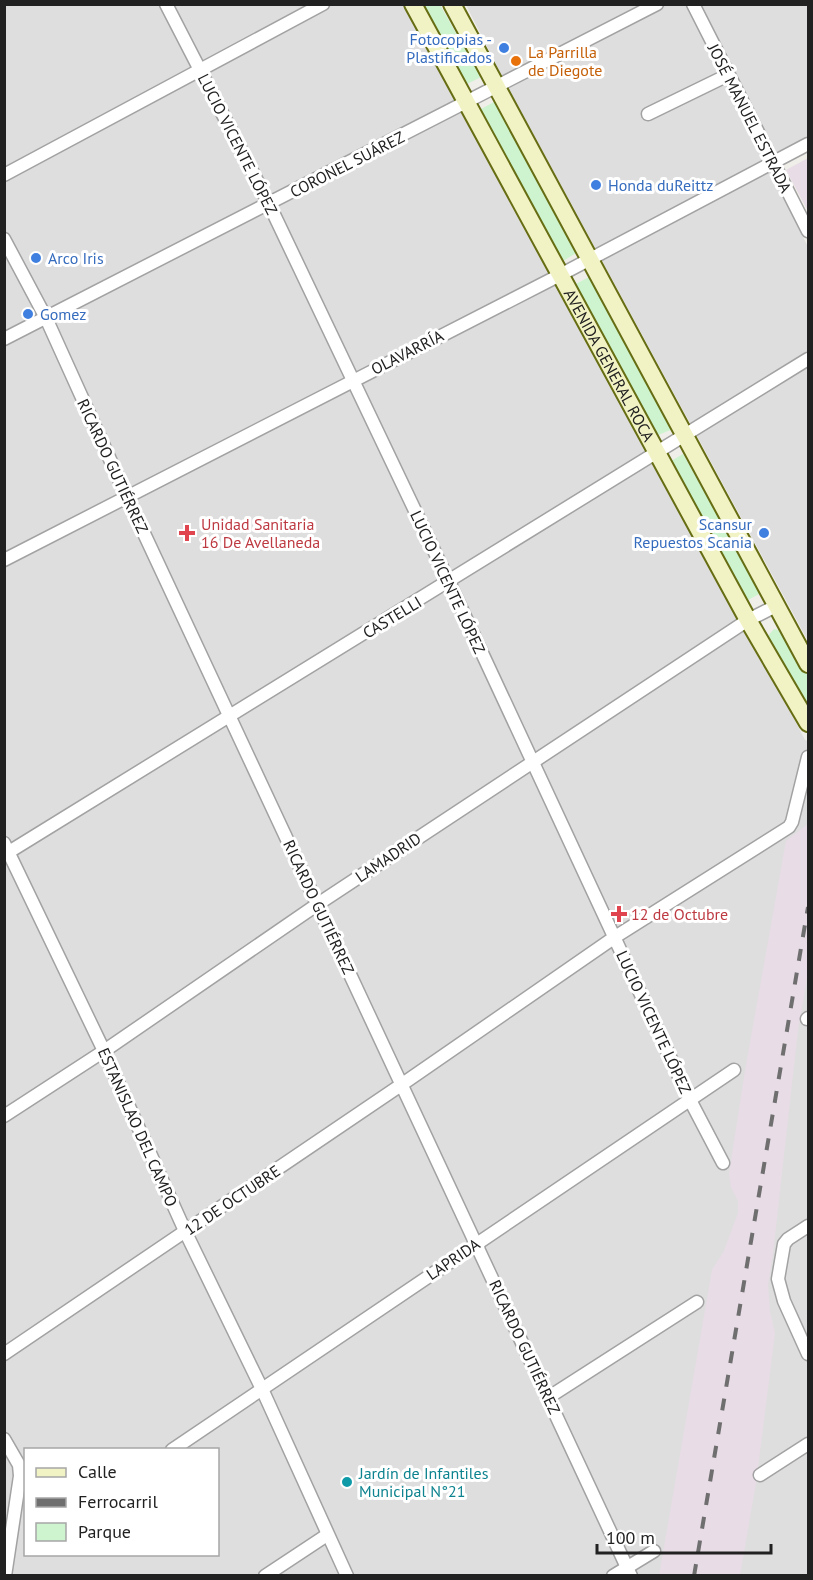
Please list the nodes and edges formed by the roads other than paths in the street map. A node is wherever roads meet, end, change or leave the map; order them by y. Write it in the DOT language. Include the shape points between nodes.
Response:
graph roads {
  1 [pos="166,4"];
  2 [pos="323,4"];
  3 [pos="413,4"];
  4 [pos="452,4"];
  5 [pos="657,4"];
  6 [pos="693,4"];
  7 [pos="201,70"];
  8 [pos="728,75"];
  9 [pos="496,86"];
  10 [pos="467,102"];
  11 [pos="648,114"];
  12 [pos="808,144"];
  13 [pos="773,162"];
  14 [pos="4,175"];
  15 [pos="269,204"];
  16 [pos="808,231"];
  17 [pos="4,239"];
  18 [pos="590,258"];
  19 [pos="560,275"];
  20 [pos="45,318"];
  21 [pos="4,339"];
  22 [pos="808,359"];
  23 [pos="353,380"];
  24 [pos="686,435"];
  25 [pos="656,452"];
  26 [pos="127,497"];
  27 [pos="4,560"];
  28 [pos="449,582"];
  29 [pos="776,606"];
  30 [pos="748,620"];
  31 [pos="808,664"];
  32 [pos="230,716"];
  33 [pos="808,723"];
  34 [pos="808,757"];
  35 [pos="532,762"];
  36 [pos="6,850"];
  37 [pos="318,904"];
  38 [pos="615,937"];
  39 [pos="104,1051"];
  40 [pos="734,1070"];
  41 [pos="401,1085"];
  42 [pos="690,1100"];
  43 [pos="6,1111"];
  44 [pos="723,1163"];
  45 [pos="808,1226"];
  46 [pos="185,1231"];
  47 [pos="476,1244"];
  48 [pos="697,1302"];
  49 [pos="4,1354"];
  50 [pos="808,1354"];
  51 [pos="262,1389"];
  52 [pos="549,1397"];
  53 [pos="4,1438"];
  54 [pos="808,1444"];
  55 [pos="174,1448"];
  56 [pos="760,1475"];
  57 [pos="327,1535"];
  58 [pos="654,1551"];
  59 [pos="628,1571"];
  60 [pos="5,1575"];
  61 [pos="265,1575"];
  62 [pos="347,1575"];
  63 [pos="613,1575"];
  1 -- 7 [label="street, LUCIO VICENTE LÓPEZ"];
  2 -- 7 [label="street"];
  3 -- 10 [label="main road, AVENIDA GENERAL ROCA"];
  4 -- 9 [label="main road, AVENIDA GENERAL ROCA"];
  5 -- 9 [label="street, CORONEL SUÁREZ"];
  6 -- 8 [label="street, JOSÉ MANUEL ESTRADA"];
  7 -- 14 [label="street"];
  7 -- 15 [label="street, LUCIO VICENTE LÓPEZ"];
  8 -- 11 [label="street"];
  8 -- 13 [label="street, JOSÉ MANUEL ESTRADA"];
  9 -- 10 [label="street, CORONEL SUÁREZ"];
  9 -- 18 [label="main road, AVENIDA GENERAL ROCA"];
  10 -- 15 [label="street, CORONEL SUÁREZ"];
  10 -- 19 [label="main road, AVENIDA GENERAL ROCA"];
  12 -- 13 [label="street, OLAVARRÍA"];
  13 -- 16 [label="street, JOSÉ MANUEL ESTRADA"];
  13 -- 18 [label="street, OLAVARRÍA"];
  15 -- 20 [label="street, CORONEL SUÁREZ"];
  15 -- 23 [label="street, LUCIO VICENTE LÓPEZ"];
  17 -- 20 [label="street, RICARDO GUTIÉRREZ"];
  18 -- 19 [label="street, OLAVARRÍA"];
  18 -- 24 [label="main road, AVENIDA GENERAL ROCA"];
  19 -- 23 [label="street, OLAVARRÍA"];
  19 -- 25 [label="main road, AVENIDA GENERAL ROCA"];
  20 -- 21 [label="street, CORONEL SUÁREZ"];
  20 -- 26 [label="street, RICARDO GUTIÉRREZ"];
  22 -- 24 [label="street, CASTELLI"];
  23 -- 26 [label="street, OLAVARRÍA"];
  23 -- 28 [label="street, LUCIO VICENTE LÓPEZ"];
  24 -- 25 [label="street, CASTELLI"];
  24 -- 29 [label="main road, AVENIDA GENERAL ROCA"];
  25 -- 28 [label="street, CASTELLI"];
  25 -- 30 [label="main road, AVENIDA GENERAL ROCA"];
  26 -- 27 [label="street, OLAVARRÍA"];
  26 -- 32 [label="street, RICARDO GUTIÉRREZ"];
  28 -- 32 [label="street, CASTELLI"];
  28 -- 35 [label="street, LUCIO VICENTE LÓPEZ"];
  29 -- 30 [label="street, LAMADRID"];
  29 -- 31 [label="main road, AVENIDA GENERAL ROCA"];
  30 -- 33 [label="main road, AVENIDA GENERAL ROCA"];
  30 -- 35 [label="street, LAMADRID"];
  32 -- 36 [label="street, CASTELLI"];
  32 -- 37 [label="street, RICARDO GUTIÉRREZ"];
  34 -- 38 [label="street, 12 DE OCTUBRE" via="789,827"];
  35 -- 37 [label="street, LAMADRID"];
  35 -- 38 [label="street, LUCIO VICENTE LÓPEZ"];
  36 -- 39 [label="street, ESTANISLAO DEL CAMPO"];
  37 -- 39 [label="street, LAMADRID"];
  37 -- 41 [label="street, RICARDO GUTIÉRREZ"];
  38 -- 41 [label="street, 12 DE OCTUBRE"];
  38 -- 42 [label="street, LUCIO VICENTE LÓPEZ"];
  39 -- 43 [label="street, LAMADRID"];
  39 -- 46 [label="street, ESTANISLAO DEL CAMPO"];
  40 -- 42 [label="street, LAPRIDA"];
  41 -- 46 [label="street, 12 DE OCTUBRE"];
  41 -- 47 [label="street, RICARDO GUTIÉRREZ"];
  42 -- 44 [label="street, LUCIO VICENTE LÓPEZ"];
  42 -- 47 [label="street, LAPRIDA"];
  45 -- 50 [label="street" via="784,1244 778,1284"];
  46 -- 49 [label="street, 12 DE OCTUBRE"];
  46 -- 51 [label="street, ESTANISLAO DEL CAMPO"];
  47 -- 51 [label="street, LAPRIDA"];
  47 -- 52 [label="street, RICARDO GUTIÉRREZ"];
  48 -- 52 [label="street"];
  51 -- 55 [label="street, LAPRIDA"];
  51 -- 57 [label="street, ESTANISLAO DEL CAMPO"];
  52 -- 59 [label="street, RICARDO GUTIÉRREZ"];
  53 -- 60 [label="street" via="19,1465 20,1476"];
  54 -- 56 [label="street"];
  57 -- 61 [label="street"];
  57 -- 62 [label="street, ESTANISLAO DEL CAMPO"];
  58 -- 59 [label="street"];
  59 -- 63 [label="street"];
}
